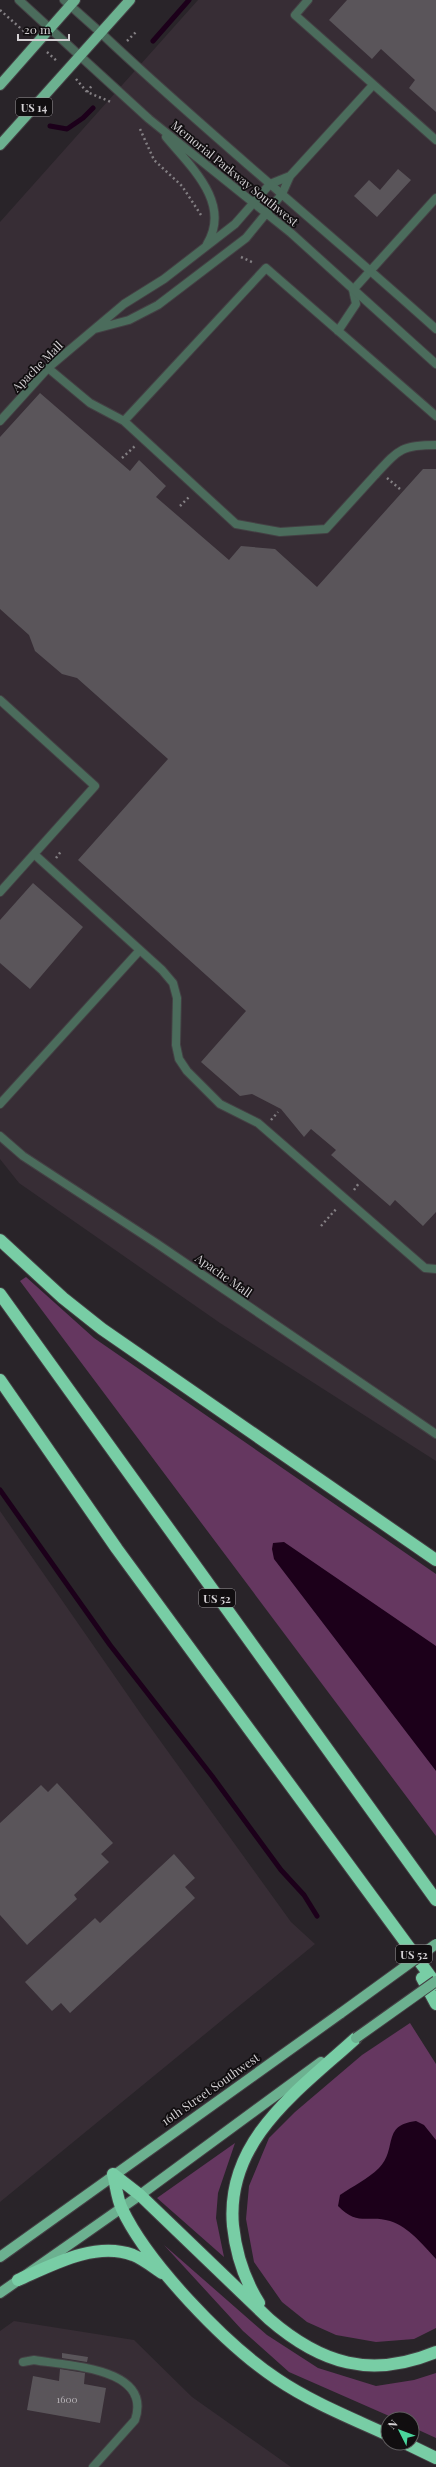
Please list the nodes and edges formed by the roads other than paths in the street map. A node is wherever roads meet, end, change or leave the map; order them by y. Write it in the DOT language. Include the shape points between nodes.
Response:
graph roads {
  1 [pos="19,0"];
  2 [pos="130,0"];
  3 [pos="308,0"];
  4 [pos="70,2"];
  5 [pos="50,28"];
  6 [pos="101,33"];
  7 [pos="80,56"];
  8 [pos="0,85"];
  9 [pos="373,85"];
  10 [pos="149,118"];
  11 [pos="436,140"];
  12 [pos="0,145"];
  13 [pos="290,176"];
  14 [pos="270,184"];
  15 [pos="282,194"];
  16 [pos="436,198"];
  17 [pos="252,204"];
  18 [pos="265,214"];
  19 [pos="204,249"];
  20 [pos="370,270"];
  21 [pos="352,290"];
  22 [pos="436,329"];
  23 [pos="92,330"];
  24 [pos="338,330"];
  25 [pos="436,364"];
  26 [pos="48,368"];
  27 [pos="436,416"];
  28 [pos="0,421"];
  29 [pos="124,421"];
  30 [pos="436,445"];
  31 [pos="0,700"];
  32 [pos="34,854"];
  33 [pos="0,892"];
  34 [pos="140,950"];
  35 [pos="0,1104"];
  36 [pos="0,1136"];
  37 [pos="0,1240"];
  38 [pos="436,1269"];
  39 [pos="0,1294"];
  40 [pos="0,1380"];
  41 [pos="436,1434"];
  42 [pos="436,1560"];
  43 [pos="436,1900"];
  44 [pos="393,1924"];
  45 [pos="436,1944"];
  46 [pos="436,1981"];
  47 [pos="436,1984"];
  48 [pos="436,2004"];
  49 [pos="356,2038"];
  50 [pos="113,2174"];
  51 [pos="140,2195"];
  52 [pos="122,2208"];
  53 [pos="0,2257"];
  54 [pos="168,2277"];
  55 [pos="18,2280"];
  56 [pos="0,2293"];
  57 [pos="269,2319"];
  58 [pos="436,2352"];
  59 [pos="23,2362"];
  60 [pos="380,2431"];
  61 [pos="420,2450"];
  62 [pos="436,2458"];
  63 [pos="93,2467"];
  1 -- 5 [label="street, Memorial Parkway Southwest"];
  2 -- 6 [label="main road, US 14"];
  3 -- 9 [label="street" via="295,15"];
  4 -- 5 [label="main road"];
  4 -- 6 [label="street, Memorial Parkway Southwest"];
  5 -- 7 [label="street, Memorial Parkway Southwest"];
  5 -- 8 [label="main road"];
  6 -- 7 [label="main road, US 14"];
  6 -- 14 [label="street, Memorial Parkway Southwest"];
  7 -- 10 [label="street, Memorial Parkway Southwest"];
  7 -- 12 [label="main road, US 14"];
  9 -- 11 [label="street"];
  9 -- 13 [label="street"];
  10 -- 17 [label="street, Memorial Parkway Southwest"];
  10 -- 19 [label="street" via="205,183 212,200 213,232"];
  13 -- 14 [label="street"];
  13 -- 15 [label="street"];
  14 -- 15 [label="street, Memorial Parkway Southwest"];
  14 -- 17 [label="street, Apache Mall"];
  15 -- 18 [label="street"];
  15 -- 20 [label="street, Memorial Parkway Southwest"];
  16 -- 20 [label="street"];
  17 -- 18 [label="street, Memorial Parkway Southwest"];
  17 -- 19 [label="street, Apache Mall" via="235,224"];
  18 -- 21 [label="street, Memorial Parkway Southwest" via="291,233"];
  18 -- 23 [label="street" via="246,238 158,304 129,320"];
  19 -- 23 [label="street, Apache Mall" via="164,279 124,304"];
  20 -- 21 [label="street"];
  20 -- 22 [label="street, Memorial Parkway Southwest"];
  21 -- 24 [label="street" via="356,304"];
  21 -- 25 [label="street, Memorial Parkway Southwest"];
  23 -- 26 [label="street, Apache Mall"];
  24 -- 27 [label="street"];
  24 -- 29 [label="street" via="266,268"];
  26 -- 28 [label="street, Apache Mall"];
  26 -- 29 [label="street" via="90,403"];
  29 -- 30 [label="street" via="236,524 280,532 326,529 395,454 411,445"];
  31 -- 32 [label="street" via="95,786"];
  32 -- 33 [label="street"];
  32 -- 34 [label="street"];
  34 -- 35 [label="street"];
  34 -- 38 [label="street" via="173,983 177,998 178,1059 187,1071 220,1104 258,1123 425,1268"];
  36 -- 41 [label="street, Apache Mall" via="23,1156 156,1242"];
  37 -- 42 [label="highway" via="63,1298 102,1329"];
  39 -- 43 [label="highway, US 52"];
  40 -- 44 [label="highway, US 52" via="122,1555"];
  44 -- 47 [label="highway, US 52"];
  44 -- 48 [label="highway"];
  45 -- 50 [label="main road, 16th Street Southwest, bridge"];
  46 -- 49 [label="main road, bridge"];
  49 -- 51 [label="main road"];
  49 -- 57 [label="highway" via="277,2112 254,2140 238,2170 231,2207 236,2250 249,2287"];
  50 -- 51 [label="highway"];
  50 -- 52 [label="highway"];
  50 -- 53 [label="main road, 16th Street Southwest"];
  51 -- 52 [label="main road"];
  51 -- 57 [label="highway"];
  52 -- 54 [label="highway"];
  52 -- 55 [label="main road"];
  54 -- 55 [label="highway" via="133,2255 110,2251 60,2262"];
  54 -- 60 [label="highway" via="219,2330 276,2379"];
  55 -- 56 [label="main road"];
  57 -- 58 [label="highway" via="285,2333 318,2353 352,2364 389,2365"];
  59 -- 63 [label="street" via="34,2360 104,2372 117,2377 133,2390 138,2399 135,2420"];
  61 -- 62 [label="highway"];
}
